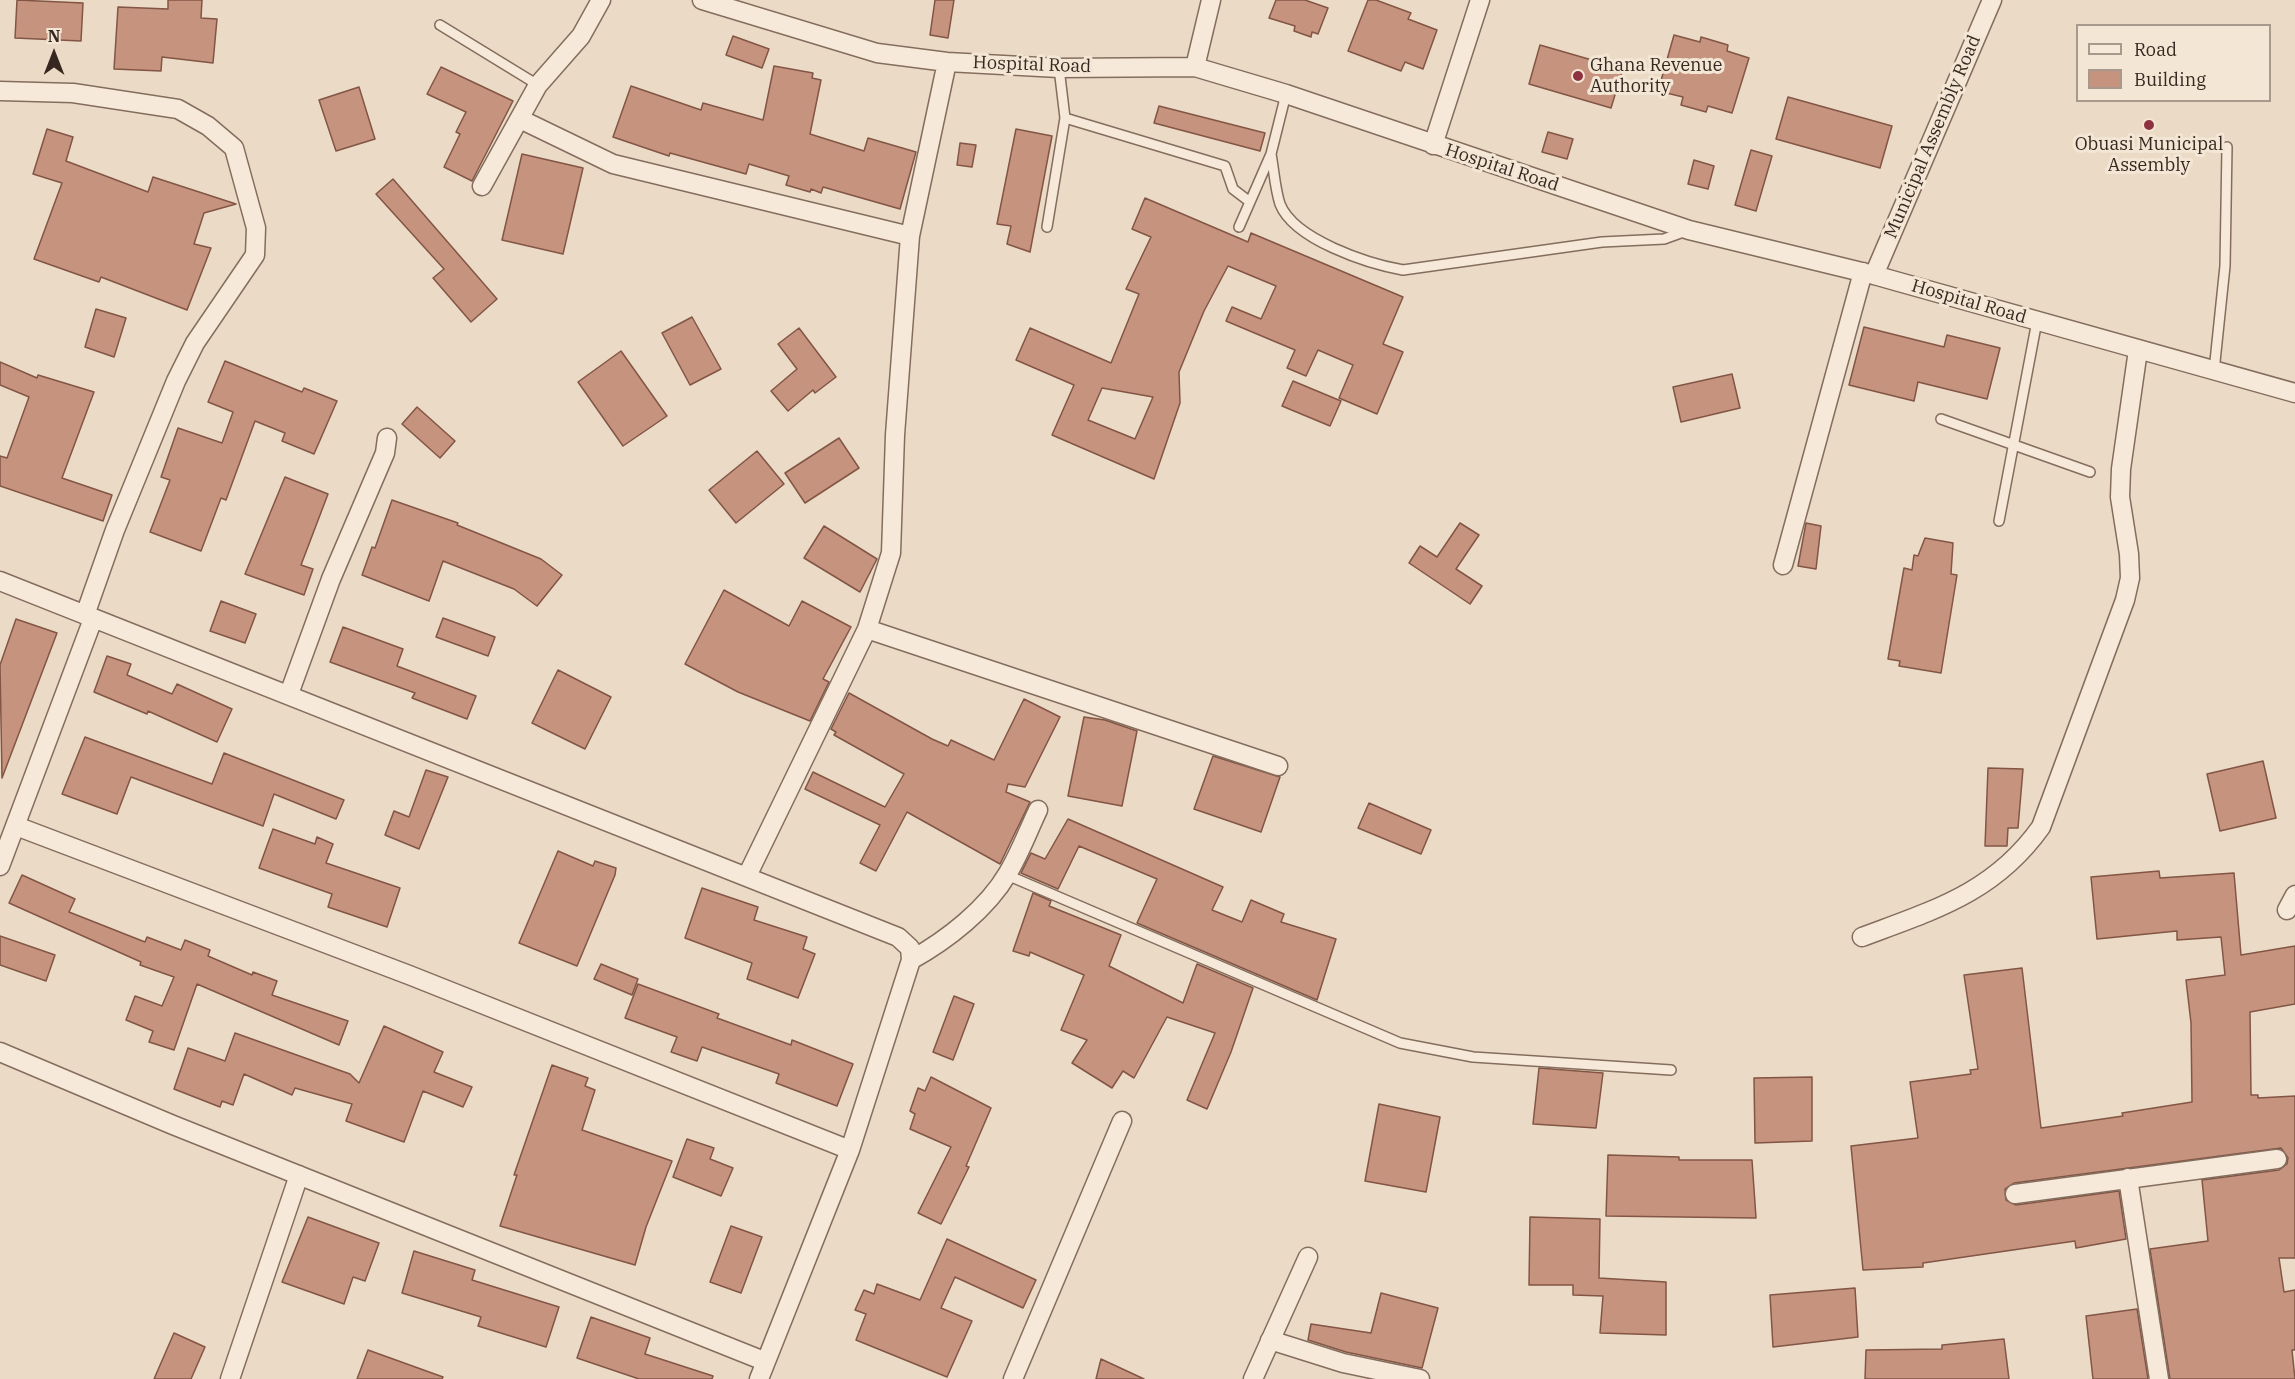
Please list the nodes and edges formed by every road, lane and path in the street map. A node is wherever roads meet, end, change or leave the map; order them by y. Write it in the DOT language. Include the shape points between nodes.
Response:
graph roads {
  1 [pos="601,0"];
  2 [pos="702,0"];
  3 [pos="1211,0"];
  4 [pos="1480,0"];
  5 [pos="1992,0"];
  6 [pos="440,24"];
  7 [pos="947,62"];
  8 [pos="1195,67"];
  9 [pos="1059,68"];
  10 [pos="538,85"];
  11 [pos="0,91"];
  12 [pos="1286,94"];
  13 [pos="1065,118"];
  14 [pos="520,119"];
  15 [pos="1433,145"];
  16 [pos="2227,147"];
  17 [pos="1271,154"];
  18 [pos="482,186"];
  19 [pos="1250,202"];
  20 [pos="1047,227"];
  21 [pos="1239,227"];
  22 [pos="1689,230"];
  23 [pos="910,236"];
  24 [pos="1868,273"];
  25 [pos="2037,321"];
  26 [pos="2138,350"];
  27 [pos="2214,371"];
  28 [pos="2295,393"];
  29 [pos="1941,419"];
  30 [pos="387,438"];
  31 [pos="2013,444"];
  32 [pos="2090,472"];
  33 [pos="1999,521"];
  34 [pos="1783,565"];
  35 [pos="0,581"];
  36 [pos="89,617"];
  37 [pos="867,629"];
  38 [pos="289,694"];
  39 [pos="1278,766"];
  40 [pos="1038,810"];
  41 [pos="16,826"];
  42 [pos="0,866"];
  43 [pos="1007,875"];
  44 [pos="747,876"];
  45 [pos="1862,938"];
  46 [pos="911,960"];
  47 [pos="0,1053"];
  48 [pos="1671,1070"];
  49 [pos="1122,1121"];
  50 [pos="850,1150"];
  51 [pos="2277,1159"];
  52 [pos="299,1175"];
  53 [pos="2128,1178"];
  54 [pos="2015,1194"];
  55 [pos="1308,1257"];
  56 [pos="1270,1340"];
  57 [pos="764,1361"];
  58 [pos="230,1379"];
  59 [pos="759,1379"];
  60 [pos="1013,1379"];
  61 [pos="1253,1379"];
  62 [pos="1420,1379"];
  63 [pos="2160,1379"];
  1 -- 10 [label="street" via="581,36"];
  2 -- 7 [label="street, Hospital Road" via="877,53"];
  3 -- 8 [label="street"];
  4 -- 15 [label="street"];
  5 -- 24 [label="street, Municipal Assembly Road"];
  6 -- 10 [label="lane"];
  7 -- 9 [label="street, Hospital Road"];
  7 -- 23 [label="street"];
  8 -- 9 [label="street, Hospital Road"];
  8 -- 12 [label="street, Hospital Road"];
  9 -- 13 [label="lane"];
  10 -- 14 [label="street"];
  11 -- 36 [label="street" via="73,93 178,109 234,148 256,228 255,255 195,343 176,381 116,530"];
  12 -- 15 [label="street, Hospital Road"];
  12 -- 17 [label="lane"];
  13 -- 19 [label="lane" via="1225,166 1233,189"];
  13 -- 20 [label="lane"];
  14 -- 18 [label="street"];
  14 -- 23 [label="street" via="613,164"];
  15 -- 22 [label="street, Hospital Road"];
  16 -- 27 [label="lane" via="2225,266"];
  17 -- 19 [label="lane"];
  17 -- 22 [label="lane" via="1281,206 1296,223 1324,244 1370,264 1403,270 1602,242 1664,239"];
  19 -- 21 [label="lane"];
  22 -- 24 [label="street, Hospital Road"];
  23 -- 37 [label="street" via="891,553"];
  24 -- 25 [label="street, Hospital Road"];
  24 -- 34 [label="street, Municipal Assembly Road"];
  25 -- 26 [label="street, Hospital Road"];
  25 -- 31 [label="lane"];
  26 -- 27 [label="street, Hospital Road"];
  26 -- 45 [label="street" via="2120,497 2128,535 2130,578 2041,827 2025,850 1965,897"];
  27 -- 28 [label="street, Hospital Road"];
  29 -- 31 [label="lane"];
  30 -- 38 [label="street" via="385,453 331,579"];
  31 -- 32 [label="lane"];
  31 -- 33 [label="lane"];
  35 -- 36 [label="street"];
  36 -- 38 [label="street"];
  36 -- 41 [label="street"];
  37 -- 39 [label="street"];
  37 -- 44 [label="street"];
  38 -- 44 [label="street"];
  40 -- 43 [label="street"];
  41 -- 42 [label="street"];
  41 -- 50 [label="street" via="409,975"];
  43 -- 46 [label="street" via="944,942"];
  43 -- 48 [label="lane" via="1400,1043 1473,1057"];
  44 -- 46 [label="street" via="898,937 910,948"];
  46 -- 50 [label="street"];
  47 -- 52 [label="street"];
  49 -- 60 [label="street"];
  50 -- 57 [label="street"];
  51 -- 53 [label="street"];
  52 -- 57 [label="street"];
  52 -- 58 [label="street"];
  53 -- 54 [label="street"];
  53 -- 63 [label="street"];
  55 -- 56 [label="street"];
  56 -- 61 [label="street"];
  56 -- 62 [label="street" via="1343,1363"];
  57 -- 59 [label="street"];
}
